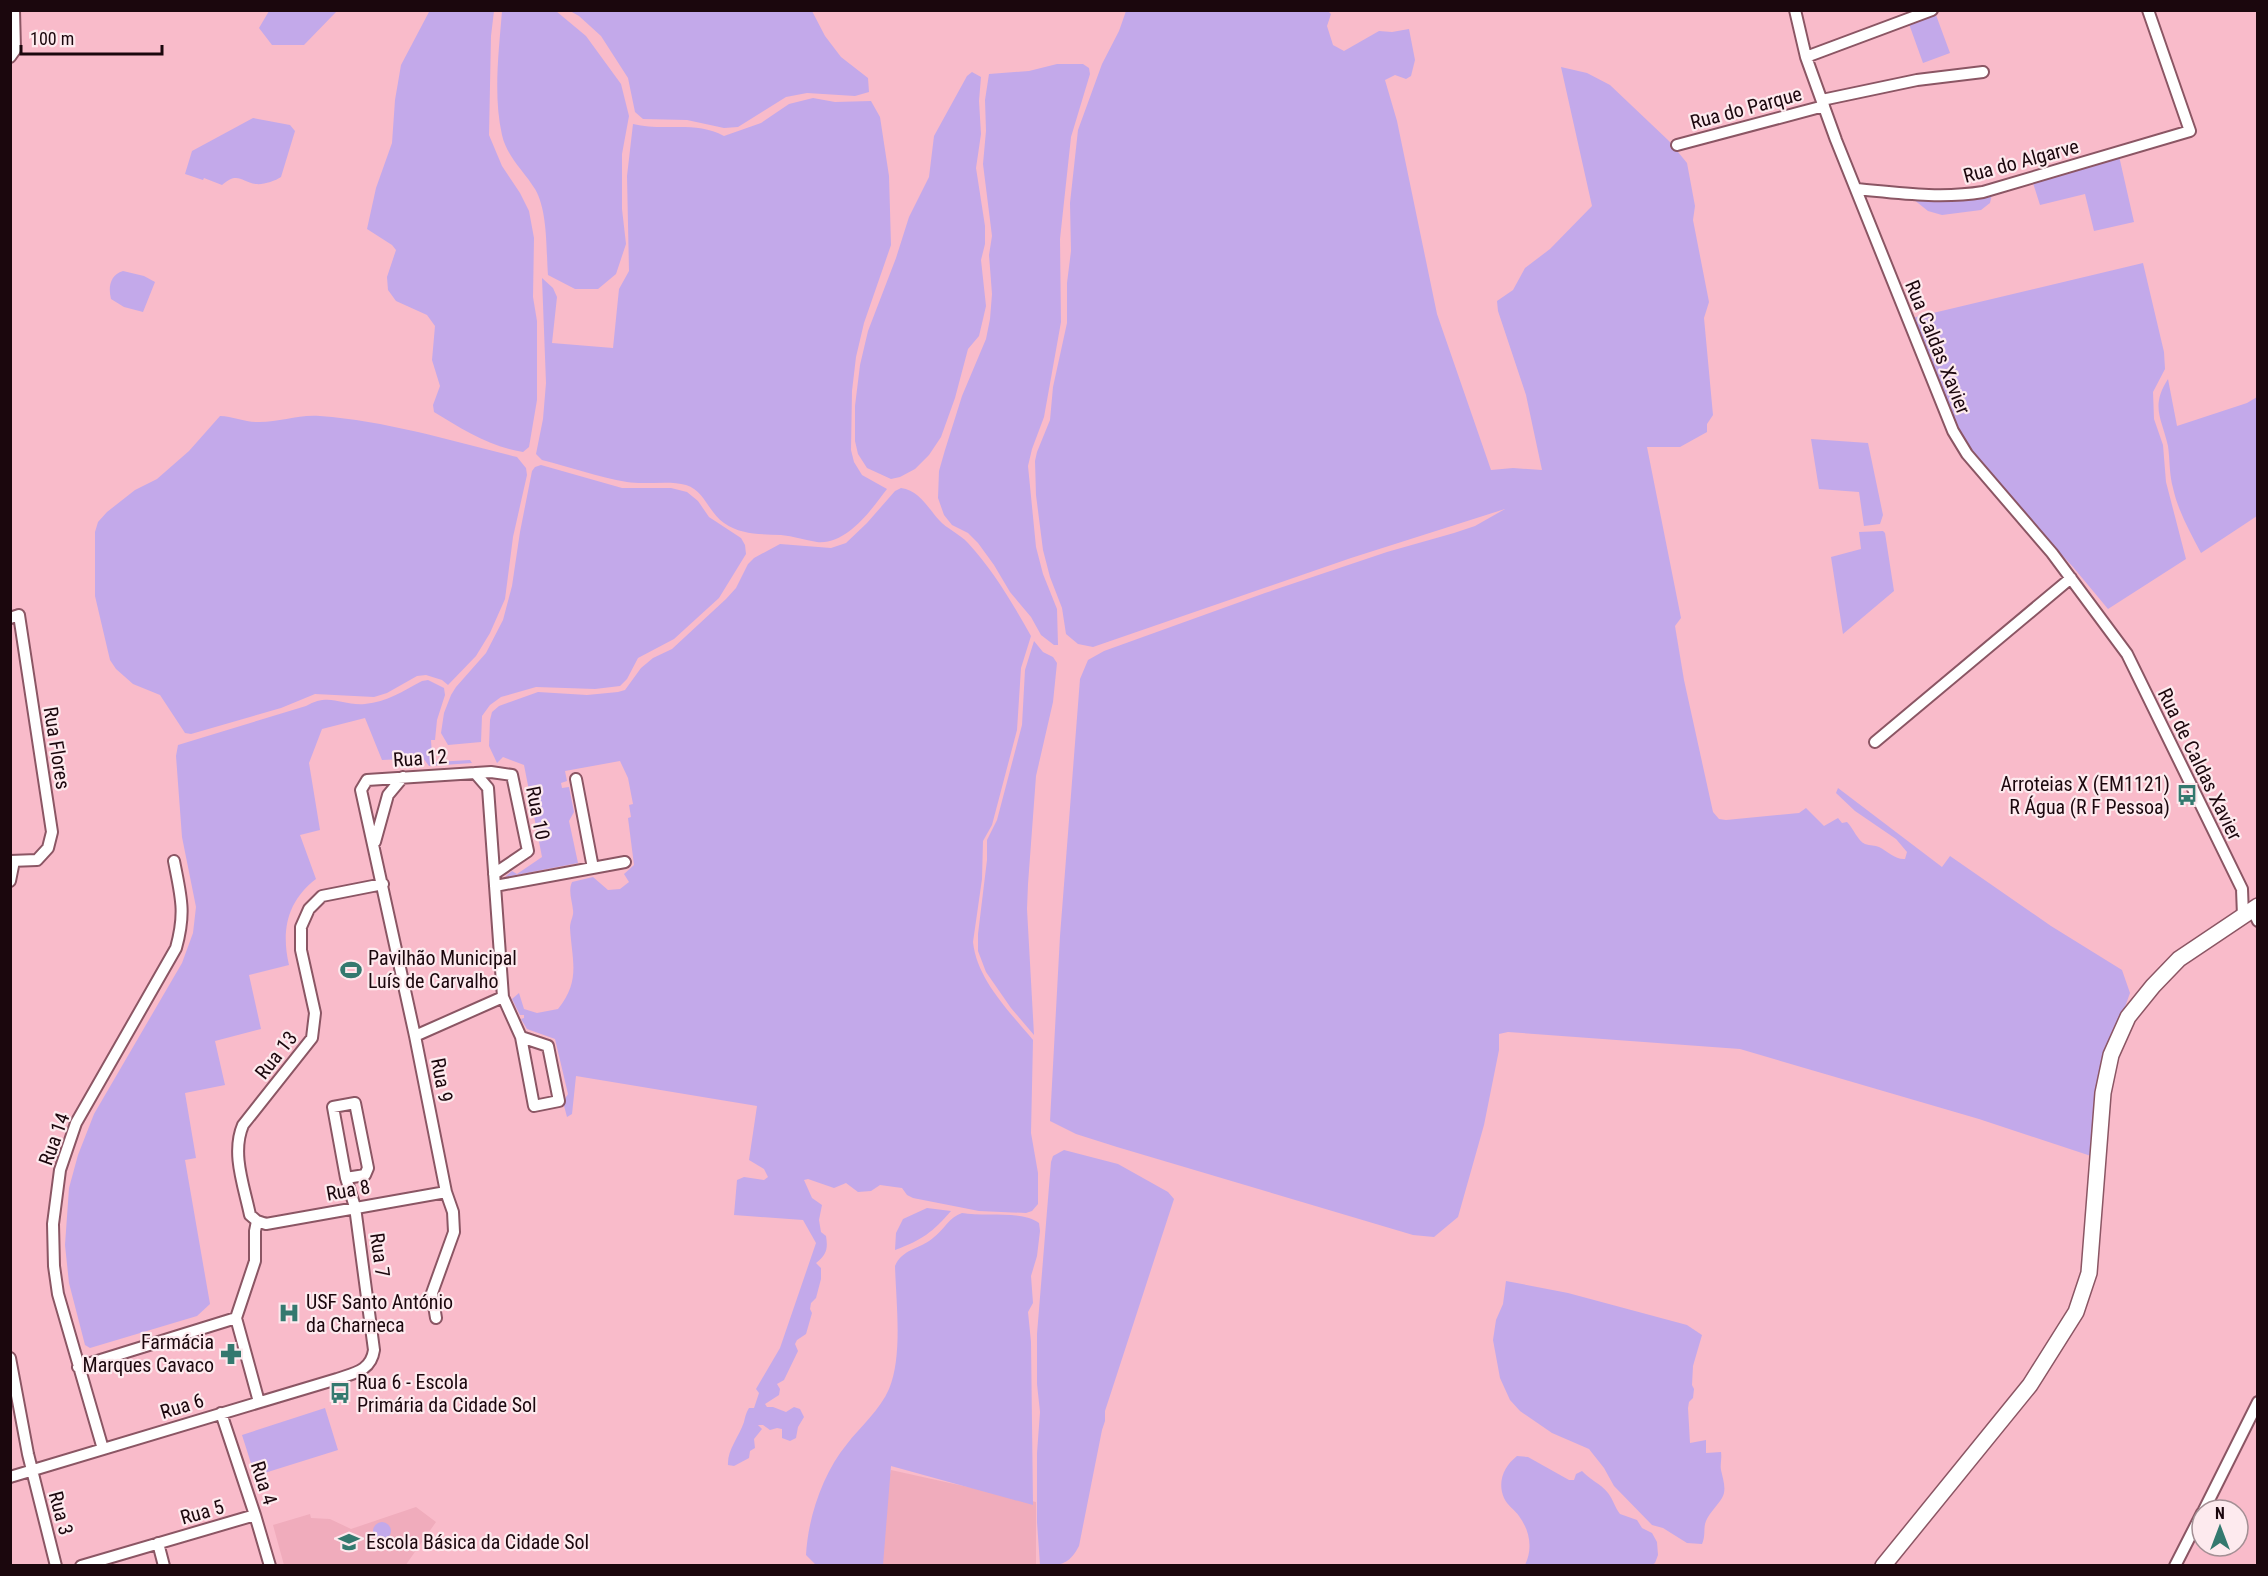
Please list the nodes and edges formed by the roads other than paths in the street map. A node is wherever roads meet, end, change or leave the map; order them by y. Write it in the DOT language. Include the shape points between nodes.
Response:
graph roads {
  1 [pos="14,10"];
  2 [pos="1795,10"];
  3 [pos="1932,10"];
  4 [pos="2148,10"];
  5 [pos="10,57"];
  6 [pos="1806,57"];
  7 [pos="1983,72"];
  8 [pos="1823,103"];
  9 [pos="1677,145"];
  10 [pos="1856,189"];
  11 [pos="2071,579"];
  12 [pos="15,617"];
  13 [pos="2127,654"];
  14 [pos="1875,742"];
  15 [pos="475,773"];
  16 [pos="403,777"];
  17 [pos="576,779"];
  18 [pos="367,780"];
  19 [pos="374,846"];
  20 [pos="12,861"];
  21 [pos="174,861"];
  22 [pos="625,862"];
  23 [pos="592,868"];
  24 [pos="494,874"];
  25 [pos="10,881"];
  26 [pos="383,884"];
  27 [pos="495,886"];
  28 [pos="2242,888"];
  29 [pos="2253,910"];
  30 [pos="503,997"];
  31 [pos="416,1036"];
  32 [pos="521,1037"];
  33 [pos="346,1178"];
  34 [pos="446,1192"];
  35 [pos="355,1207"];
  36 [pos="257,1221"];
  37 [pos="236,1318"];
  38 [pos="436,1318"];
  39 [pos="10,1358"];
  40 [pos="78,1366"];
  41 [pos="363,1370"];
  42 [pos="259,1402"];
  43 [pos="2258,1402"];
  44 [pos="221,1413"];
  45 [pos="103,1449"];
  46 [pos="31,1471"];
  47 [pos="10,1477"];
  48 [pos="2210,1498"];
  49 [pos="255,1515"];
  50 [pos="2190,1537"];
  51 [pos="158,1543"];
  52 [pos="56,1566"];
  53 [pos="81,1566"];
  54 [pos="164,1566"];
  55 [pos="270,1566"];
  56 [pos="1883,1566"];
  57 [pos="2175,1566"];
  1 -- 5 [label="street" via="15,50"];
  2 -- 6 [label="street, Rua Caldas Xavier"];
  3 -- 6 [label="street"];
  4 -- 10 [label="street, Rua do Algarve" via="2190,130 1983,192 1929,196"];
  6 -- 8 [label="street, Rua Caldas Xavier"];
  7 -- 8 [label="street, Rua do Parque" via="1917,80"];
  8 -- 9 [label="street, Rua do Parque"];
  8 -- 10 [label="street, Rua Caldas Xavier"];
  10 -- 11 [label="street, Rua Caldas Xavier" via="1953,431 1967,454"];
  11 -- 13 [label="street, Rua Caldas Xavier"];
  11 -- 14 [label="street"];
  12 -- 20 [label="street, Rua Flores" via="52,832 48,848 37,860"];
  13 -- 28 [label="street, Rua de Caldas Xavier"];
  15 -- 16 [label="street, Rua 12"];
  15 -- 24 [label="street" via="488,788"];
  15 -- 24 [label="street, Rua 10" via="512,775 528,851"];
  16 -- 18 [label="street, Rua 12"];
  16 -- 19 [label="street, Rua 9" via="388,795"];
  17 -- 23 [label="street"];
  18 -- 19 [label="street, Rua 9" via="360,790"];
  19 -- 26 [label="street, Rua 9"];
  20 -- 25 [label="street"];
  21 -- 40 [label="street, Rua 14" via="183,909 176,948 76,1123 60,1170 53,1224 54,1266"];
  22 -- 23 [label="street"];
  23 -- 27 [label="street"];
  24 -- 27 [label="street"];
  26 -- 31 [label="street, Rua 9"];
  26 -- 36 [label="street, Rua 13" via="322,897 309,909 301,927 301,950 315,1013 312,1038 243,1125 238,1137 250,1215"];
  27 -- 30 [label="street"];
  28 -- 29 [label="street, Rua de Caldas Xavier"];
  28 -- 29 [label="street, Rua de Caldas Xavier"];
  29 -- 56 [label="main road" via="2179,959 2128,1017 2110,1055 2103,1093 2089,1274 2076,1312 2030,1385"];
  30 -- 31 [label="street"];
  30 -- 32 [label="street"];
  31 -- 34 [label="street, Rua 9"];
  32 -- 32 [label="street" via="548,1046 559,1101 534,1106"];
  33 -- 33 [label="street, Rua 7" via="365,1175 368,1168 355,1103 333,1107"];
  33 -- 35 [label="street, Rua 7"];
  34 -- 35 [label="street, Rua 8"];
  34 -- 38 [label="street, Rua 9" via="454,1232 432,1293"];
  35 -- 36 [label="street, Rua 8" via="266,1224"];
  35 -- 41 [label="street, Rua 7" via="374,1350 372,1360"];
  36 -- 37 [label="street" via="255,1261"];
  37 -- 40 [label="street"];
  37 -- 42 [label="street"];
  39 -- 46 [label="street, Rua 3"];
  40 -- 45 [label="street, Rua 14"];
  41 -- 42 [label="street, Rua 6"];
  42 -- 44 [label="street, Rua 6"];
  43 -- 48 [label="street"];
  44 -- 45 [label="street, Rua 6"];
  44 -- 49 [label="street, Rua 4"];
  45 -- 46 [label="street, Rua 6"];
  46 -- 47 [label="street, Rua 6"];
  46 -- 52 [label="street, Rua 3"];
  49 -- 51 [label="street, Rua 5"];
  49 -- 55 [label="street, Rua 4"];
  50 -- 57 [label="street"];
  51 -- 53 [label="street, Rua 5"];
  51 -- 54 [label="street"];
}
